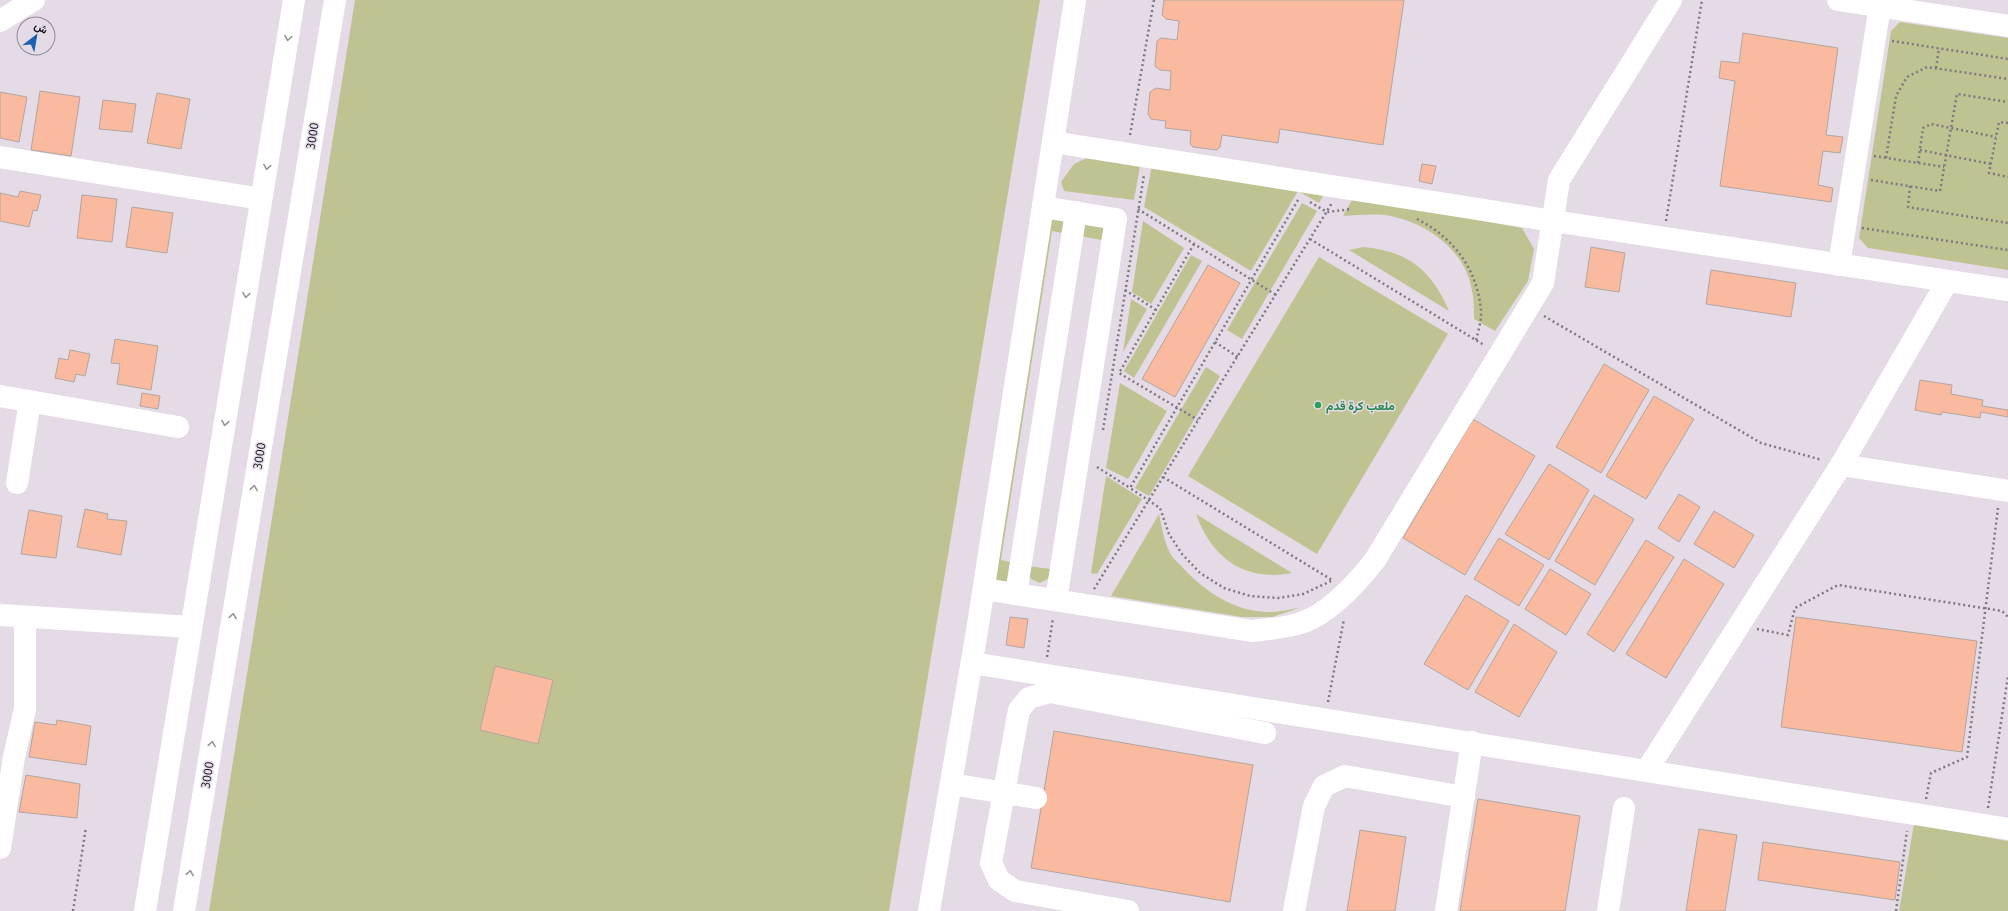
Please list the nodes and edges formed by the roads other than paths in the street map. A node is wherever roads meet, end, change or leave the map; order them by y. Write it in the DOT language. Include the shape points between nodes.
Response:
graph roads {
  1 [pos="34,0"];
  2 [pos="294,0"];
  3 [pos="335,0"];
  4 [pos="1075,0"];
  5 [pos="1671,0"];
  6 [pos="1838,0"];
  7 [pos="1880,6"];
  8 [pos="0,21"];
  9 [pos="2008,26"];
  10 [pos="1053,142"];
  11 [pos="0,156"];
  12 [pos="261,200"];
  13 [pos="1043,207"];
  14 [pos="1076,212"];
  15 [pos="1553,221"];
  16 [pos="1838,265"];
  17 [pos="1947,282"];
  18 [pos="2008,290"];
  19 [pos="0,396"];
  20 [pos="30,401"];
  21 [pos="178,427"];
  22 [pos="1841,465"];
  23 [pos="17,484"];
  24 [pos="2004,490"];
  25 [pos="984,588"];
  26 [pos="1016,594"];
  27 [pos="1056,600"];
  28 [pos="0,615"];
  29 [pos="25,617"];
  30 [pos="191,627"];
  31 [pos="972,663"];
  32 [pos="1265,733"];
  33 [pos="1472,742"];
  34 [pos="7,756"];
  35 [pos="1646,770"];
  36 [pos="951,784"];
  37 [pos="1004,793"];
  38 [pos="1464,797"];
  39 [pos="1036,798"];
  40 [pos="1624,808"];
  41 [pos="2008,829"];
  42 [pos="0,848"];
  43 [pos="145,911"];
  44 [pos="184,911"];
  45 [pos="930,911"];
  46 [pos="1128,911"];
  47 [pos="1294,911"];
  48 [pos="1446,911"];
  49 [pos="1608,911"];
  1 -- 8 [label="street"];
  2 -- 12 [label="street, one-way"];
  44 -- 3 [label="street, 3000, one-way"];
  4 -- 10 [label="street"];
  5 -- 15 [label="street" via="1559,180"];
  6 -- 7 [label="street"];
  7 -- 9 [label="street"];
  7 -- 16 [label="street"];
  10 -- 13 [label="street"];
  10 -- 15 [label="street"];
  11 -- 12 [label="street"];
  12 -- 30 [label="street, one-way"];
  13 -- 14 [label="street"];
  13 -- 25 [label="street"];
  14 -- 26 [label="street"];
  14 -- 27 [label="street" via="1116,219"];
  15 -- 16 [label="street"];
  15 -- 27 [label="street" via="1543,283 1375,560 1355,586 1340,585 1324,610 1304,621 1252,631"];
  16 -- 17 [label="street"];
  17 -- 18 [label="street"];
  17 -- 22 [label="street"];
  19 -- 20 [label="street"];
  20 -- 21 [label="street"];
  20 -- 23 [label="street"];
  22 -- 24 [label="street"];
  22 -- 35 [label="street"];
  25 -- 26 [label="street"];
  25 -- 31 [label="street"];
  26 -- 27 [label="street"];
  28 -- 29 [label="street"];
  29 -- 30 [label="street"];
  29 -- 34 [label="street" via="25,709"];
  30 -- 43 [label="street"];
  31 -- 33 [label="street"];
  31 -- 36 [label="street"];
  32 -- 37 [label="street" via="1050,692 1029,698 1019,710"];
  33 -- 35 [label="street"];
  33 -- 38 [label="street"];
  34 -- 42 [label="street"];
  35 -- 41 [label="street"];
  36 -- 37 [label="street"];
  36 -- 45 [label="street"];
  37 -- 39 [label="street"];
  37 -- 46 [label="street" via="991,863 999,880 1015,891"];
  38 -- 47 [label="street" via="1345,776 1324,786 1314,806"];
  38 -- 48 [label="street"];
  40 -- 49 [label="street"];
}
